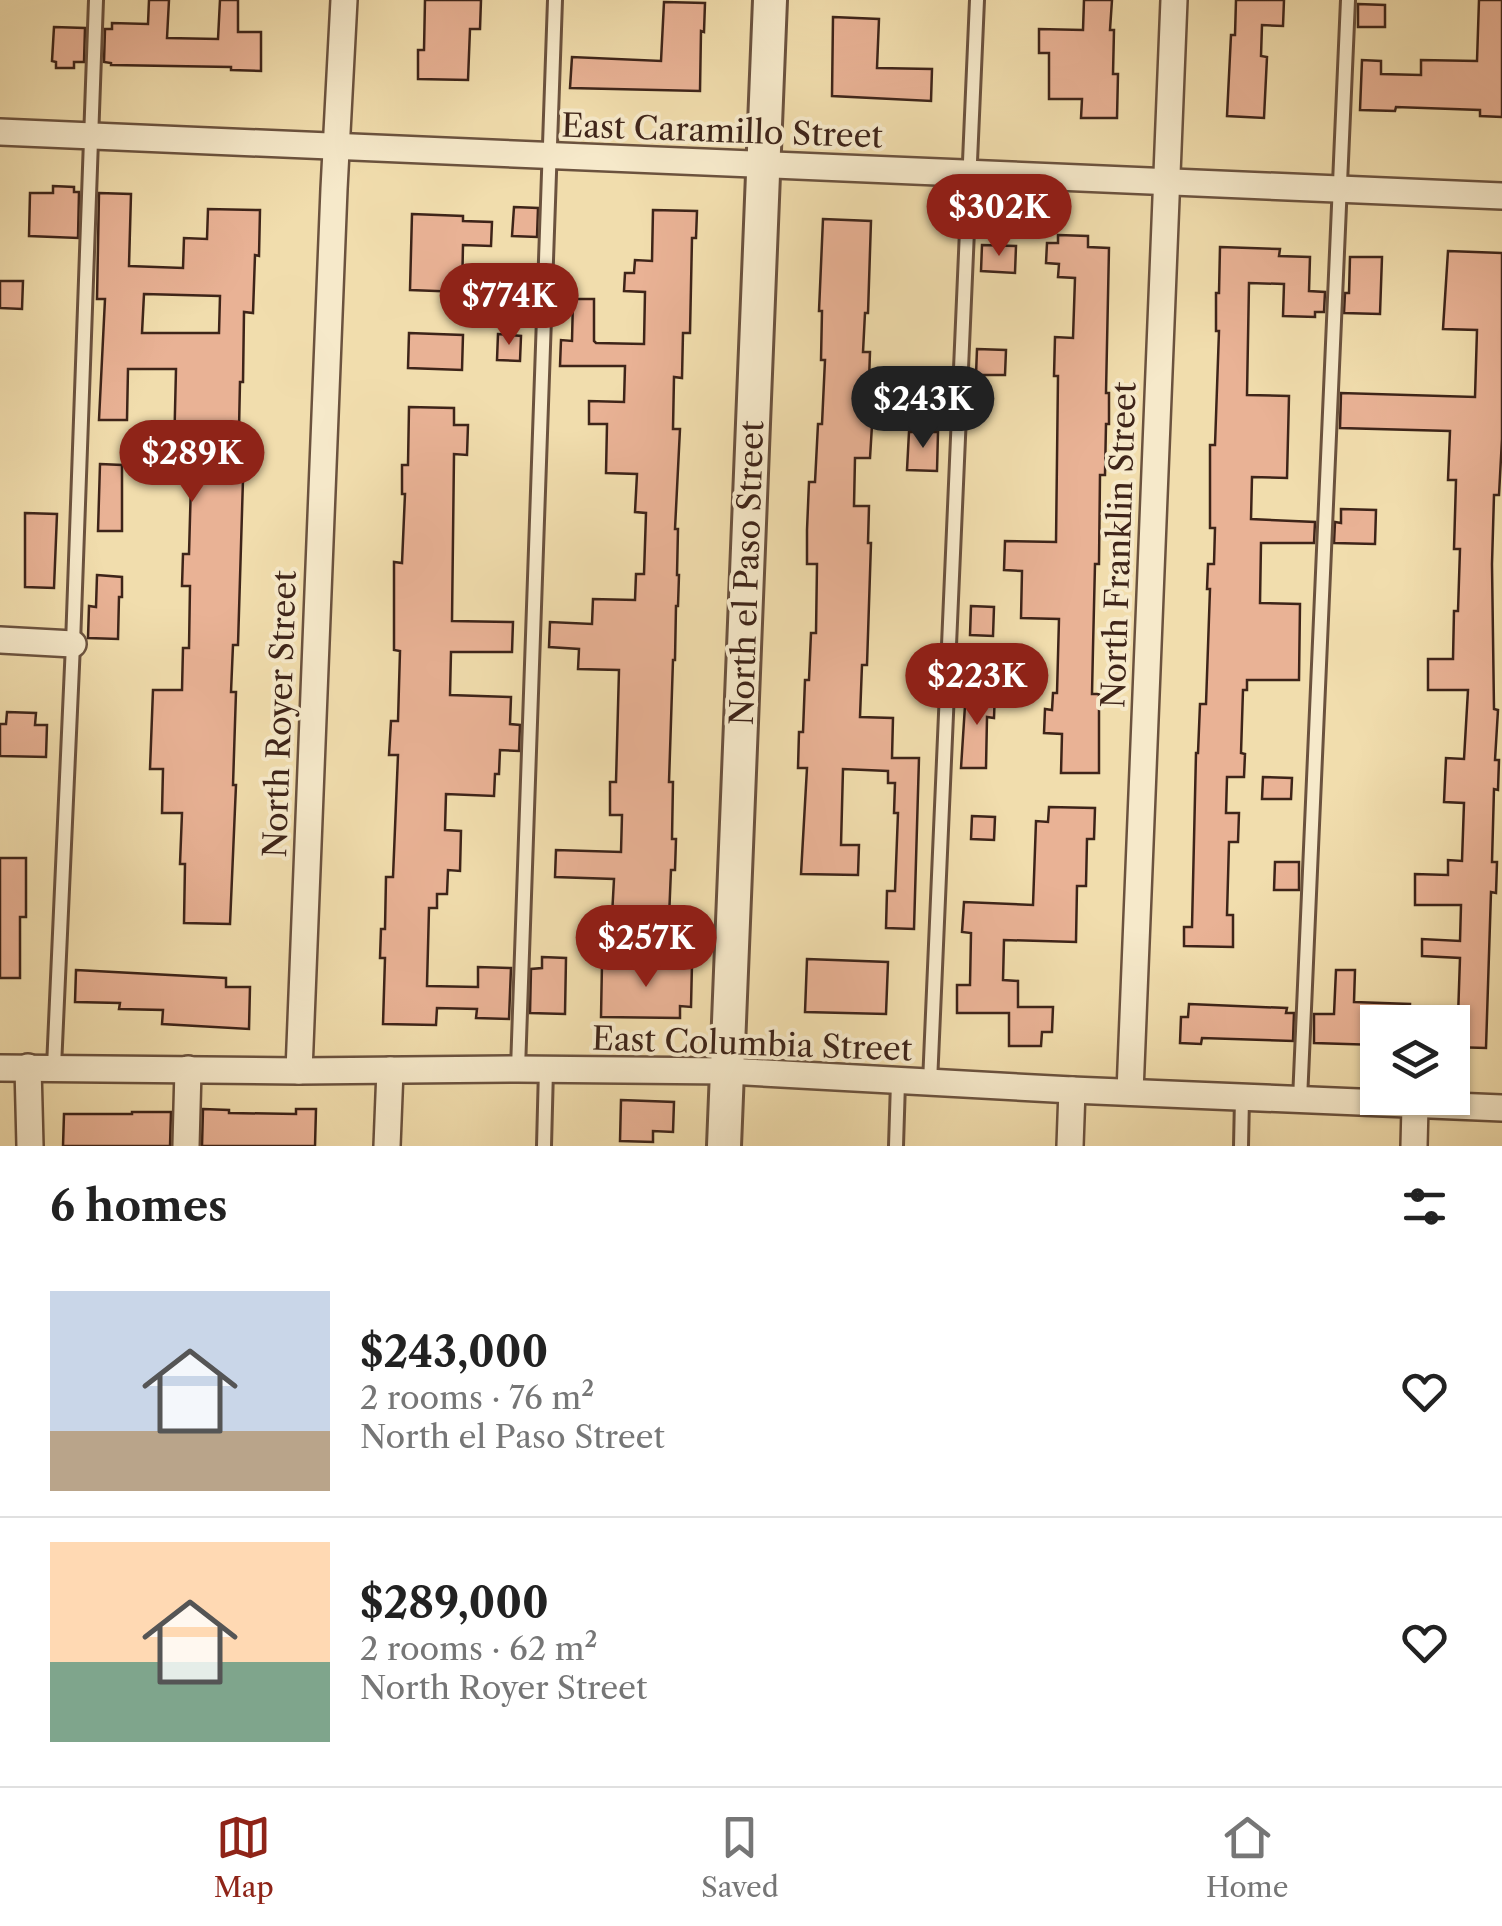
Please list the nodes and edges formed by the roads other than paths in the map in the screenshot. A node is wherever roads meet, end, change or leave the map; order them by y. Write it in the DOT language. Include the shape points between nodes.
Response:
graph roads {
  1 [pos="96,0"];
  2 [pos="344,0"];
  3 [pos="555,0"];
  4 [pos="770,0"];
  5 [pos="977,0"];
  6 [pos="1174,0"];
  7 [pos="1348,0"];
  8 [pos="0,132"];
  9 [pos="91,135"];
  10 [pos="336,148"];
  11 [pos="549,156"];
  12 [pos="762,165"];
  13 [pos="970,174"];
  14 [pos="1166,180"];
  15 [pos="1340,188"];
  16 [pos="1502,196"];
  17 [pos="0,640"];
  18 [pos="72,644"];
  19 [pos="41,1067"];
  20 [pos="0,1068"];
  21 [pos="188,1069"];
  22 [pos="518,1069"];
  23 [pos="546,1069"];
  24 [pos="390,1070"];
  25 [pos="728,1071"];
  26 [pos="299,1072"];
  27 [pos="898,1082"];
  28 [pos="930,1083"];
  29 [pos="1072,1090"];
  30 [pos="1130,1092"];
  31 [pos="1242,1098"];
  32 [pos="1300,1100"];
  33 [pos="1360,1103"];
  34 [pos="1470,1107"];
  35 [pos="1502,1108"];
  36 [pos="1415,1115"];
  37 [pos="30,1146"];
  38 [pos="186,1146"];
  39 [pos="388,1146"];
  40 [pos="544,1146"];
  41 [pos="724,1146"];
  42 [pos="896,1146"];
  43 [pos="1070,1146"];
  44 [pos="1241,1146"];
  45 [pos="1414,1146"];
  1 -- 9 [label="lane"];
  2 -- 10 [label="street, North Royer Street"];
  3 -- 11 [label="lane"];
  4 -- 12 [label="street, North el Paso Street"];
  5 -- 13 [label="lane"];
  6 -- 14 [label="street, North Franklin Street"];
  7 -- 15 [label="lane"];
  8 -- 9 [label="street, East Caramillo Street"];
  9 -- 10 [label="street, East Caramillo Street"];
  9 -- 18 [label="lane"];
  10 -- 11 [label="street, East Caramillo Street"];
  10 -- 26 [label="street, North Royer Street"];
  11 -- 12 [label="street, East Caramillo Street"];
  11 -- 22 [label="lane"];
  12 -- 13 [label="street, East Caramillo Street"];
  12 -- 25 [label="street, North el Paso Street"];
  13 -- 14 [label="street, East Caramillo Street"];
  13 -- 28 [label="lane"];
  14 -- 15 [label="street, East Caramillo Street"];
  14 -- 30 [label="street, North Franklin Street"];
  15 -- 16 [label="street, East Caramillo Street"];
  15 -- 32 [label="lane"];
  17 -- 18 [label="street"];
  18 -- 19 [label="lane"];
  19 -- 20 [label="street, East Columbia Street"];
  19 -- 21 [label="street, East Columbia Street"];
  19 -- 37 [label="street"];
  21 -- 26 [label="street, East Columbia Street"];
  21 -- 38 [label="street"];
  22 -- 23 [label="street, East Columbia Street"];
  22 -- 24 [label="street, East Columbia Street"];
  23 -- 25 [label="street, East Columbia Street"];
  23 -- 40 [label="lane"];
  24 -- 26 [label="street, East Columbia Street"];
  24 -- 39 [label="street"];
  25 -- 27 [label="street, East Columbia Street"];
  25 -- 41 [label="street, North el Paso Street"];
  27 -- 28 [label="street, East Columbia Street"];
  27 -- 42 [label="lane"];
  28 -- 29 [label="street, East Columbia Street"];
  29 -- 30 [label="street, East Columbia Street"];
  29 -- 43 [label="street"];
  30 -- 31 [label="street, East Columbia Street"];
  31 -- 32 [label="street, East Columbia Street"];
  31 -- 44 [label="lane"];
  32 -- 33 [label="street, East Columbia Street"];
  34 -- 35 [label="street, East Columbia Street"];
  36 -- 45 [label="street"];
}
